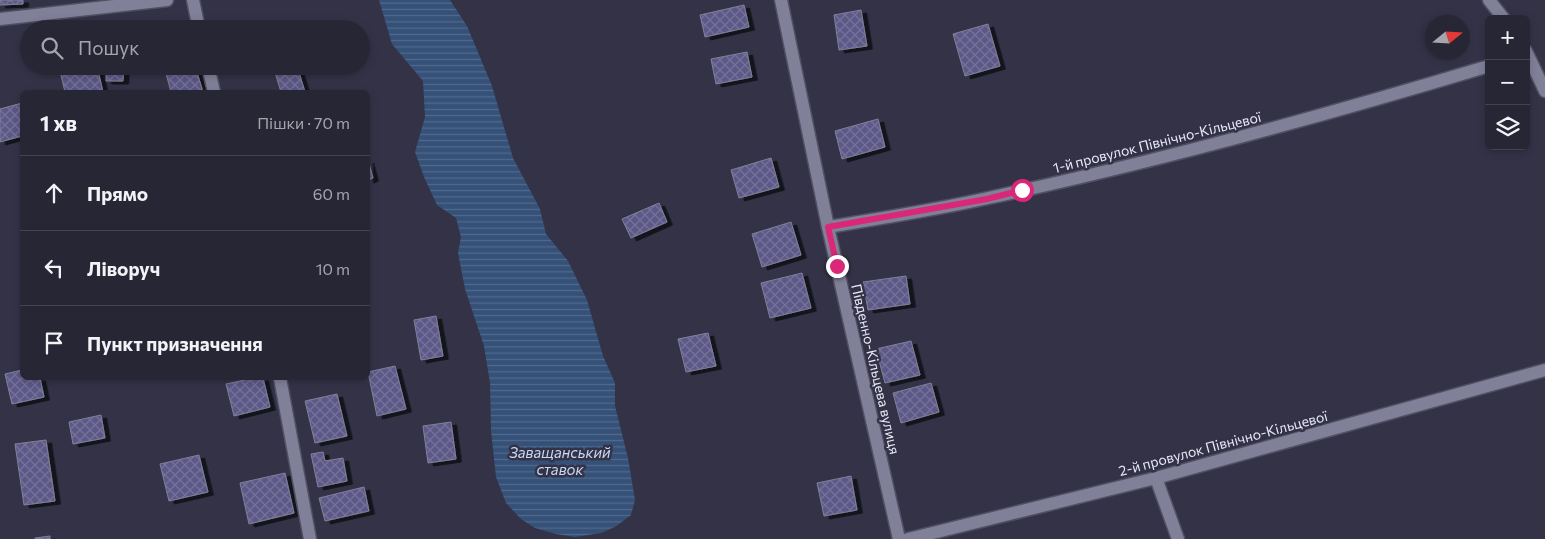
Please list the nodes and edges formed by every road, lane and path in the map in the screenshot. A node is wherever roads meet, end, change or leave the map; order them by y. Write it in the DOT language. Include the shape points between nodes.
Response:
graph roads {
  1 [pos="167,0"];
  2 [pos="193,0"];
  3 [pos="781,0"];
  4 [pos="1490,0"];
  5 [pos="1501,15"];
  6 [pos="0,19"];
  7 [pos="197,20"];
  8 [pos="1530,59"];
  9 [pos="1485,67"];
  10 [pos="210,75"];
  11 [pos="214,90"];
  12 [pos="1545,91"];
  13 [pos="828,227"];
  14 [pos="1545,370"];
  15 [pos="280,380"];
  16 [pos="1156,478"];
  17 [pos="310,539"];
  18 [pos="899,539"];
  19 [pos="908,539"];
  20 [pos="1178,539"];
  1 -- 6 [label="street"];
  2 -- 7 [label="street"];
  3 -- 13 [label="street, Південно-Кільцева вулиця"];
  4 -- 5 [label="street"];
  8 -- 12 [label="street"];
  9 -- 13 [label="street, 1-й провулок Північно-Кільцевої" via="1347,109 1146,162 987,199"];
  10 -- 11 [label="street"];
  13 -- 18 [label="street, Південно-Кільцева вулиця"];
  14 -- 16 [label="street, 2-й провулок Північно-Кільцевої"];
  15 -- 17 [label="street"];
  16 -- 19 [label="street, 2-й провулок Північно-Кільцевої"];
  16 -- 20 [label="street"];
}
